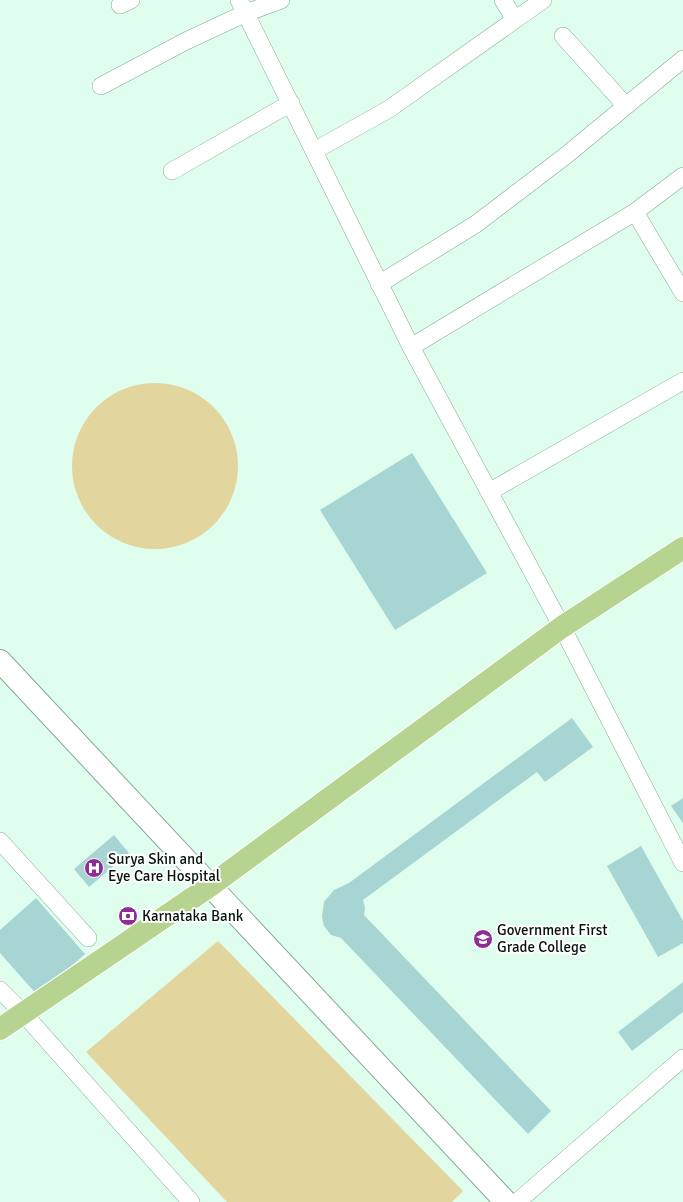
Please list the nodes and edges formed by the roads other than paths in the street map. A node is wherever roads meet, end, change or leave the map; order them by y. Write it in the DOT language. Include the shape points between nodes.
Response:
graph roads {
  1 [pos="281,0"];
  2 [pos="503,0"];
  3 [pos="543,0"];
  4 [pos="243,7"];
  5 [pos="515,20"];
  6 [pos="563,36"];
  7 [pos="683,59"];
  8 [pos="101,86"];
  9 [pos="291,103"];
  10 [pos="626,106"];
  11 [pos="314,151"];
  12 [pos="172,171"];
  13 [pos="683,176"];
  14 [pos="635,212"];
  15 [pos="379,284"];
  16 [pos="683,293"];
  17 [pos="411,347"];
  18 [pos="683,381"];
  19 [pos="489,492"];
  20 [pos="683,548"];
  21 [pos="562,627"];
  22 [pos="0,660"];
  23 [pos="0,841"];
  24 [pos="683,863"];
  25 [pos="210,886"];
  26 [pos="88,938"];
  27 [pos="0,990"];
  28 [pos="23,1013"];
  29 [pos="0,1029"];
  30 [pos="683,1058"];
  31 [pos="190,1202"];
  32 [pos="506,1202"];
  33 [pos="517,1202"];
  1 -- 4 [label="street"];
  2 -- 5 [label="street"];
  3 -- 5 [label="street"];
  4 -- 8 [label="street" via="186,41"];
  4 -- 9 [label="street"];
  5 -- 11 [label="street" via="390,109"];
  6 -- 10 [label="street"];
  7 -- 10 [label="street"];
  9 -- 11 [label="street"];
  9 -- 12 [label="street"];
  10 -- 15 [label="street" via="476,224"];
  11 -- 15 [label="street"];
  13 -- 14 [label="street"];
  14 -- 16 [label="street"];
  14 -- 17 [label="street"];
  15 -- 17 [label="street"];
  17 -- 19 [label="street"];
  18 -- 19 [label="street"];
  19 -- 21 [label="street"];
  20 -- 21 [label="main road"];
  21 -- 24 [label="street"];
  21 -- 25 [label="main road"];
  22 -- 25 [label="street"];
  23 -- 26 [label="street"];
  25 -- 28 [label="main road"];
  25 -- 32 [label="street"];
  27 -- 28 [label="street"];
  28 -- 29 [label="main road"];
  28 -- 31 [label="street"];
  30 -- 33 [label="street"];
}
